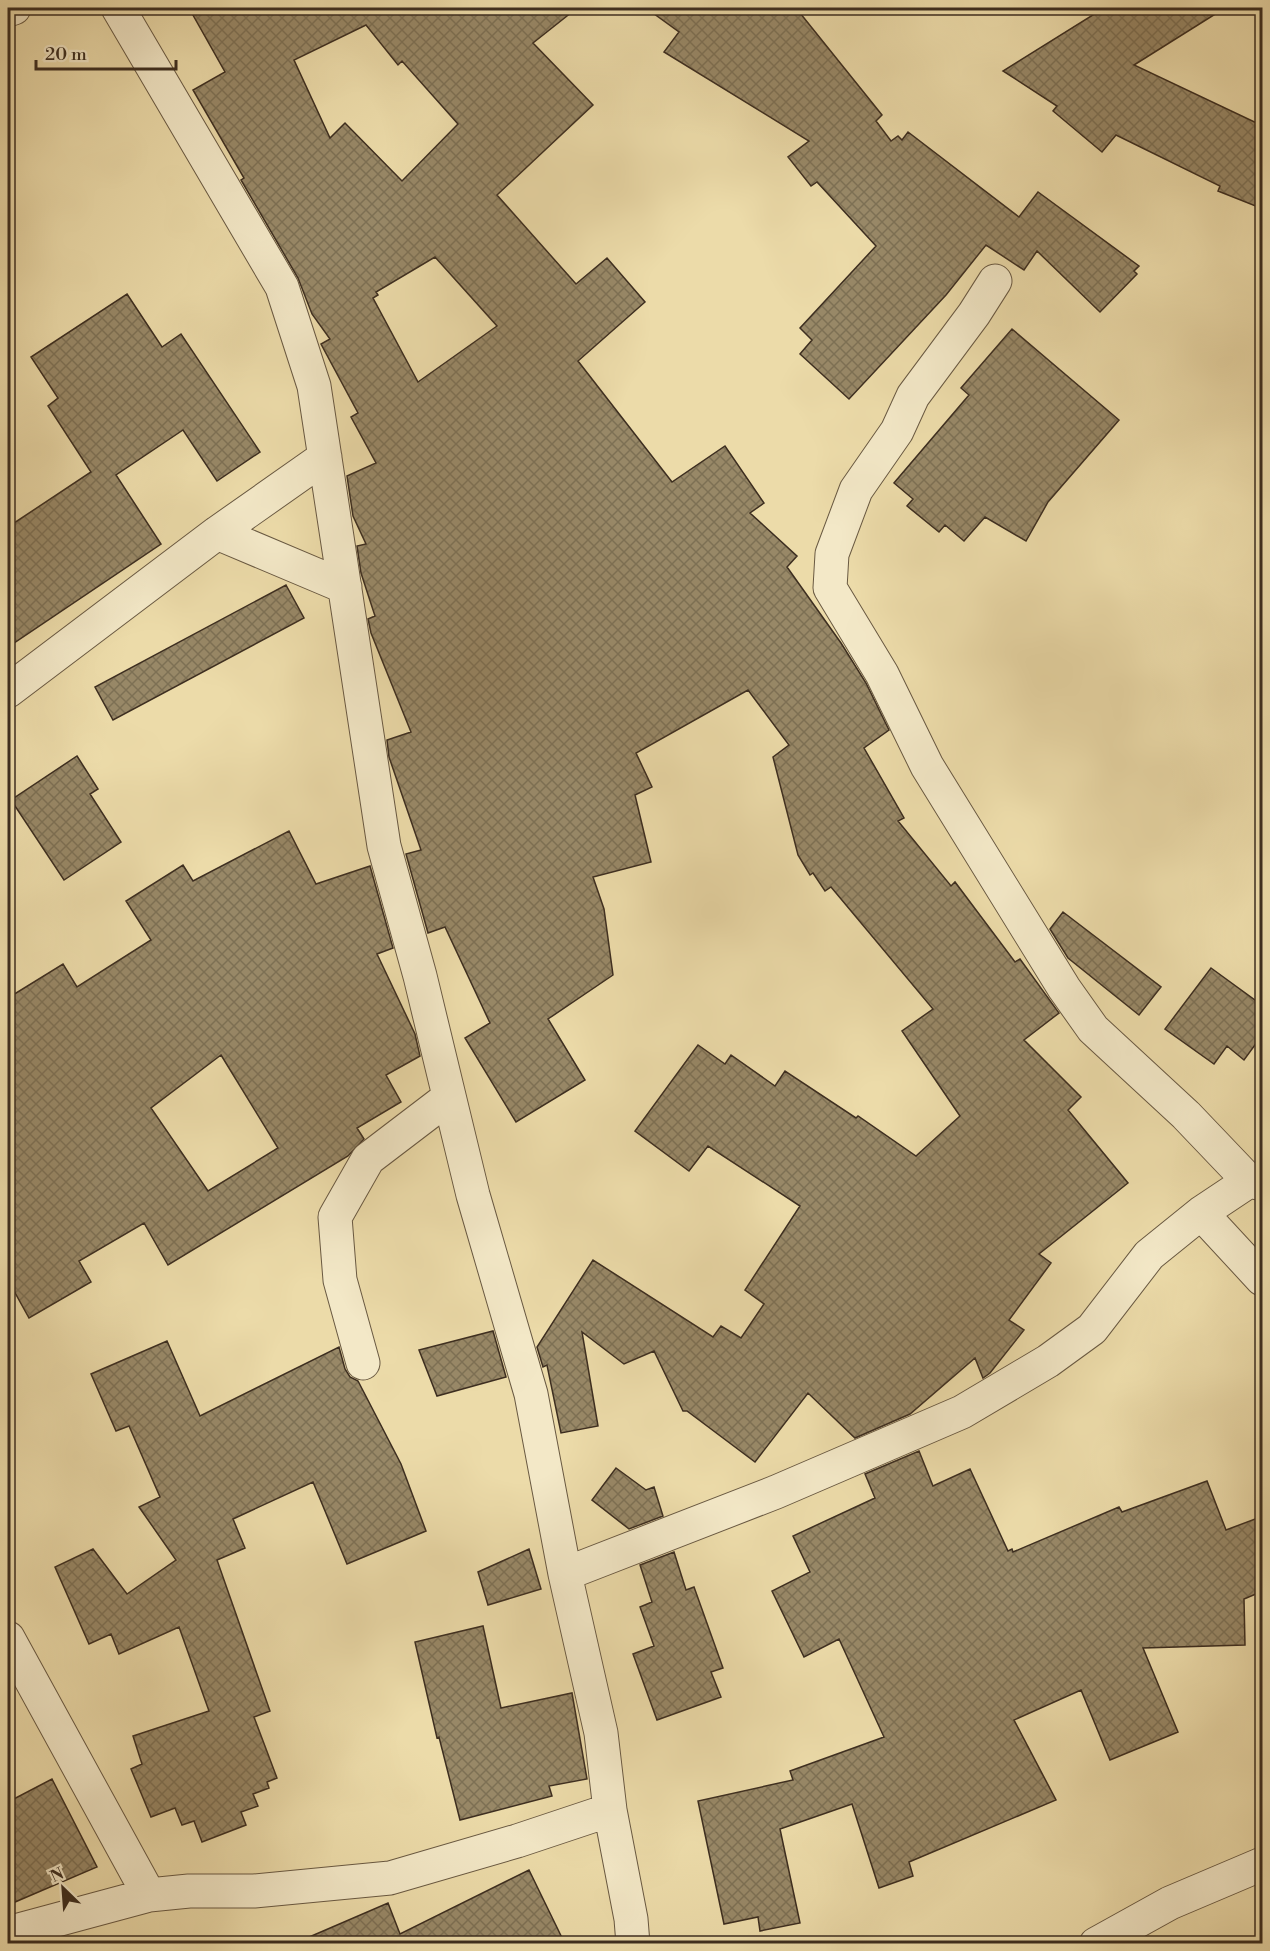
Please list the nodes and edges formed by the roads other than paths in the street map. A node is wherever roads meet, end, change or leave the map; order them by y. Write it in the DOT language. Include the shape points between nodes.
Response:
graph roads {
  1 [pos="14,8"];
  2 [pos="118,8"];
  3 [pos="8,10"];
  4 [pos="994,281"];
  5 [pos="325,457"];
  6 [pos="217,533"];
  7 [pos="345,587"];
  8 [pos="8,691"];
  9 [pos="448,1098"];
  10 [pos="1256,1182"];
  11 [pos="1201,1213"];
  12 [pos="1263,1279"];
  13 [pos="363,1363"];
  14 [pos="566,1574"];
  15 [pos="8,1638"];
  16 [pos="610,1810"];
  17 [pos="1263,1864"];
  18 [pos="149,1895"];
  19 [pos="8,1933"];
  20 [pos="633,1944"];
  21 [pos="1096,1944"];
  1 -- 3 [label="street"];
  2 -- 5 [label="street" via="282,287 314,386"];
  4 -- 10 [label="street" via="913,396 897,430 856,490 832,554 830,588 882,674 927,766 1093,1029"];
  5 -- 6 [label="street"];
  5 -- 7 [label="street"];
  6 -- 7 [label="street"];
  6 -- 8 [label="street"];
  7 -- 9 [label="street" via="384,846"];
  9 -- 13 [label="street" via="368,1159 335,1217 340,1280"];
  9 -- 14 [label="street" via="531,1394"];
  10 -- 11 [label="street"];
  11 -- 12 [label="street"];
  11 -- 14 [label="street" via="1149,1255 1092,1329 1048,1361 962,1412 776,1492"];
  14 -- 16 [label="street" via="601,1733"];
  15 -- 18 [label="street"];
  16 -- 18 [label="street" via="390,1878 254,1891"];
  16 -- 20 [label="street"];
  17 -- 21 [label="street" via="1170,1904"];
  18 -- 19 [label="street"];
}
